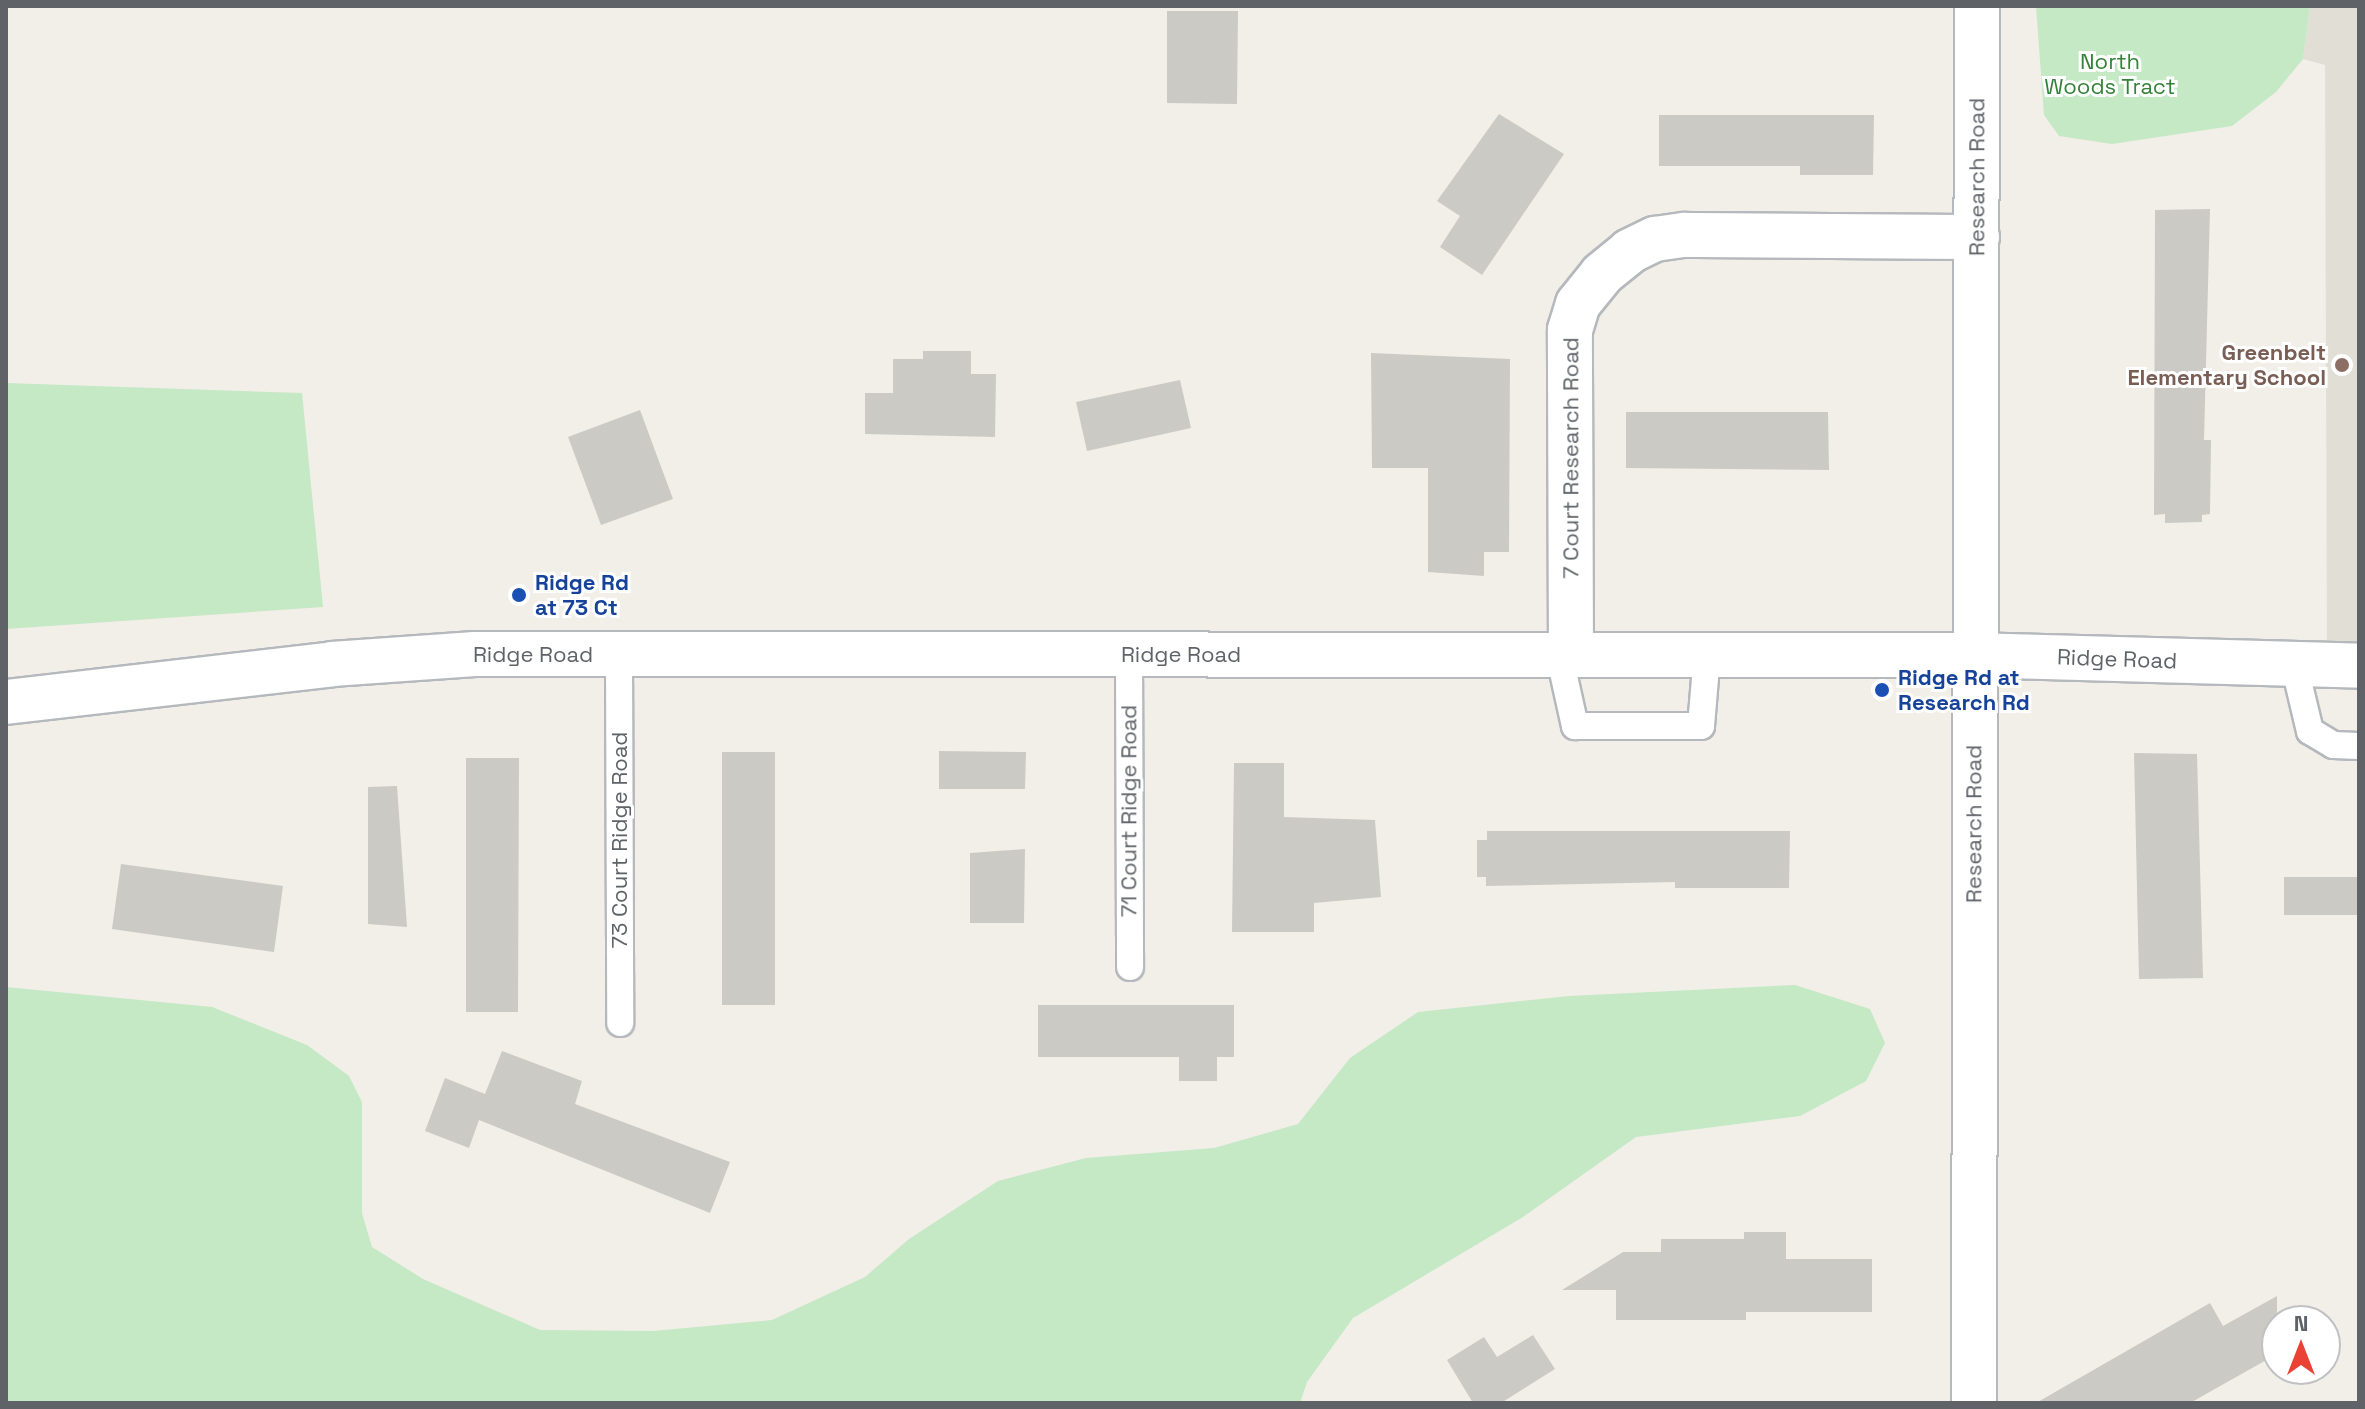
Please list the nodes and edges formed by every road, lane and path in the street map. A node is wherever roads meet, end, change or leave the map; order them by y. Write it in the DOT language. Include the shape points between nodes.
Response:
graph roads {
  1 [pos="1977,6"];
  2 [pos="1977,237"];
  3 [pos="1129,654"];
  4 [pos="1565,654"];
  5 [pos="1707,654"];
  6 [pos="1975,655"];
  7 [pos="619,656"];
  8 [pos="2294,664"];
  9 [pos="2359,666"];
  10 [pos="6,702"];
  11 [pos="2359,746"];
  12 [pos="1130,967"];
  13 [pos="620,1023"];
  14 [pos="1974,1403"];
  1 -- 2 [label="street, Research Road"];
  2 -- 4 [label="street, 7 Court Research Road" via="1685,235 1655,239 1602,274 1578,304 1570,330"];
  2 -- 6 [label="street, Research Road"];
  3 -- 4 [label="street, Ridge Road"];
  3 -- 7 [label="street, Ridge Road"];
  3 -- 12 [label="lane, 71 Court Ridge Road"];
  4 -- 5 [label="street, Ridge Road"];
  4 -- 5 [label="lane" via="1575,726 1701,726"];
  5 -- 6 [label="street, Ridge Road"];
  6 -- 8 [label="street, Ridge Road"];
  6 -- 14 [label="street, Research Road"];
  7 -- 10 [label="street, Ridge Road" via="402,658"];
  7 -- 13 [label="lane, 73 Court Ridge Road"];
  8 -- 9 [label="street, Ridge Road"];
  8 -- 11 [label="lane" via="2310,731 2333,745"];
}
